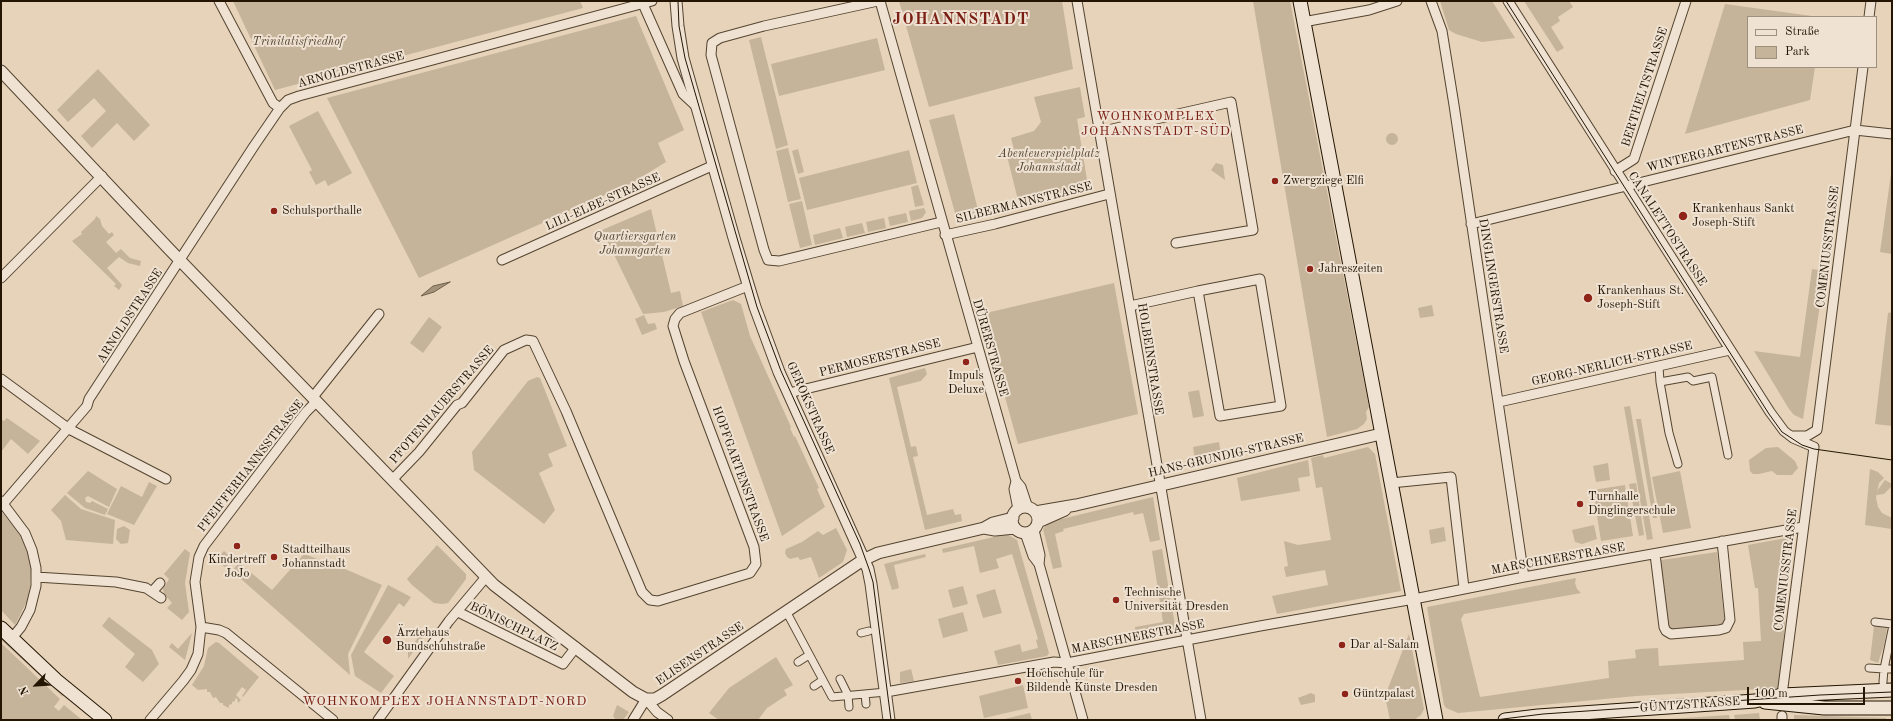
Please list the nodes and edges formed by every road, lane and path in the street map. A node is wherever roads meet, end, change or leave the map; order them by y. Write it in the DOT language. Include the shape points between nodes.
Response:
graph roads {
  1 [pos="219,1"];
  2 [pos="676,1"];
  3 [pos="879,1"];
  4 [pos="1077,1"];
  5 [pos="1300,1"];
  6 [pos="1397,1"];
  7 [pos="1432,1"];
  8 [pos="1508,1"];
  9 [pos="1686,1"];
  10 [pos="1872,1"];
  11 [pos="647,2"];
  12 [pos="1869,16"];
  13 [pos="1303,22"];
  14 [pos="1863,68"];
  15 [pos="1,71"];
  16 [pos="697,107"];
  17 [pos="280,108"];
  18 [pos="1855,130"];
  19 [pos="1099,132"];
  20 [pos="1892,134"];
  21 [pos="714,165"];
  22 [pos="1615,171"];
  23 [pos="102,176"];
  24 [pos="1625,186"];
  25 [pos="1109,194"];
  26 [pos="941,222"];
  27 [pos="1472,224"];
  28 [pos="945,235"];
  29 [pos="1176,243"];
  30 [pos="181,260"];
  31 [pos="502,260"];
  32 [pos="1,278"];
  33 [pos="748,286"];
  34 [pos="1198,291"];
  35 [pos="1130,306"];
  36 [pos="379,314"];
  37 [pos="533,341"];
  38 [pos="978,347"];
  39 [pos="1730,350"];
  40 [pos="1659,366"];
  41 [pos="1,379"];
  42 [pos="1660,382"];
  43 [pos="789,393"];
  44 [pos="315,399"];
  45 [pos="1499,402"];
  46 [pos="69,429"];
  47 [pos="1381,434"];
  48 [pos="1791,436"];
  49 [pos="1814,447"];
  50 [pos="1728,455"];
  51 [pos="1678,464"];
  52 [pos="166,479"];
  53 [pos="392,480"];
  54 [pos="1392,483"];
  55 [pos="1159,485"];
  56 [pos="2,502"];
  57 [pos="1026,520"];
  58 [pos="1803,527"];
  59 [pos="1722,541"];
  60 [pos="1655,554"];
  61 [pos="864,560"];
  62 [pos="36,577"];
  63 [pos="486,577"];
  64 [pos="1524,577"];
  65 [pos="160,583"];
  66 [pos="1464,588"];
  67 [pos="152,592"];
  68 [pos="161,598"];
  69 [pos="1414,599"];
  70 [pos="786,611"];
  71 [pos="458,612"];
  72 [pos="1875,622"];
  73 [pos="1892,624"];
  74 [pos="201,627"];
  75 [pos="1,628"];
  76 [pos="1892,630"];
  77 [pos="869,631"];
  78 [pos="861,633"];
  79 [pos="12,638"];
  80 [pos="1188,640"];
  81 [pos="576,647"];
  82 [pos="809,655"];
  83 [pos="798,662"];
  84 [pos="1067,663"];
  85 [pos="1869,668"];
  86 [pos="1884,669"];
  87 [pos="1892,669"];
  88 [pos="840,679"];
  89 [pos="823,680"];
  90 [pos="814,686"];
  91 [pos="1887,686"];
  92 [pos="886,692"];
  93 [pos="865,694"];
  94 [pos="1782,695"];
  95 [pos="848,696"];
  96 [pos="646,699"];
  97 [pos="1756,701"];
  98 [pos="866,704"];
  99 [pos="849,707"];
  100 [pos="1892,708"];
  101 [pos="105,720"];
  102 [pos="150,720"];
  103 [pos="333,720"];
  104 [pos="378,720"];
  105 [pos="633,720"];
  106 [pos="668,720"];
  107 [pos="889,720"];
  108 [pos="1083,720"];
  109 [pos="1200,720"];
  110 [pos="1436,720"];
  111 [pos="1505,720"];
  1 -- 17 [label="street" via="273,103"];
  2 -- 16 [label="street, GEROKSTRASSE" via="680,45"];
  3 -- 26 [label="street, DÜRERSTRASSE"];
  3 -- 26 [label="street" via="764,26 720,38 712,43 712,55 764,250 768,260 779,261"];
  4 -- 19 [label="street, HOLBEINSTRASSE"];
  5 -- 13 [label="main road"];
  6 -- 13 [label="street" via="1369,10"];
  7 -- 27 [label="street, DINGLINGERSTRASSE" via="1442,31"];
  8 -- 22 [label="street, CANALETTOSTRASSE"];
  9 -- 22 [label="street, BERTHELTSTRASSE" via="1634,159"];
  10 -- 12 [label="street"];
  11 -- 16 [label="street, GEROKSTRASSE" via="683,94"];
  11 -- 17 [label="street, ARNOLDSTRASSE" via="299,96 288,100"];
  13 -- 47 [label="main road"];
  14 -- 18 [label="street, COMENIUSSTRASSE"];
  15 -- 23 [label="street"];
  16 -- 21 [label="street, GEROKSTRASSE"];
  17 -- 30 [label="street, ARNOLDSTRASSE"];
  18 -- 20 [label="street, WINTERGARTENSTRASSE"];
  18 -- 24 [label="street, WINTERGARTENSTRASSE"];
  18 -- 48 [label="street, COMENIUSSTRASSE" via="1817,430 1807,436"];
  19 -- 25 [label="street, HOLBEINSTRASSE"];
  19 -- 29 [label="street" via="1231,102 1253,230"];
  21 -- 31 [label="street, LILI-ELBE-STRASSE"];
  21 -- 33 [label="street, GEROKSTRASSE"];
  22 -- 24 [label="street, CANALETTOSTRASSE"];
  23 -- 30 [label="street"];
  23 -- 32 [label="street"];
  24 -- 27 [label="street, WINTERGARTENSTRASSE"];
  24 -- 39 [label="street, CANALETTOSTRASSE"];
  25 -- 28 [label="street, SILBERMANNSTRASSE"];
  25 -- 35 [label="street, HOLBEINSTRASSE"];
  26 -- 28 [label="street, DÜRERSTRASSE"];
  27 -- 45 [label="street, DINGLINGERSTRASSE"];
  28 -- 38 [label="street, DÜRERSTRASSE"];
  30 -- 44 [label="street"];
  30 -- 46 [label="street, ARNOLDSTRASSE" via="89,399 83,403"];
  33 -- 37 [label="street, HOPFGARTENSTRASSE" via="680,313 673,326 754,547 756,564 750,573 744,576 658,601 650,600 642,592 566,411"];
  33 -- 43 [label="street, GEROKSTRASSE"];
  34 -- 34 [label="street" via="1260,279 1281,406 1220,416"];
  34 -- 35 [label="street"];
  35 -- 55 [label="street, HOLBEINSTRASSE"];
  36 -- 44 [label="street, PFEIFFERHANNSSTRASSE"];
  37 -- 53 [label="street, PFOTENHAUERSTRASSE" via="526,340 504,350 419,452"];
  38 -- 43 [label="street, PERMOSERSTRASSE"];
  38 -- 57 [label="street, DÜRERSTRASSE" via="1016,481 1020,487"];
  39 -- 40 [label="street, GEORG-NERLICH-STRASSE"];
  39 -- 48 [label="street, CANALETTOSTRASSE" via="1770,412"];
  40 -- 42 [label="street"];
  40 -- 45 [label="street, GEORG-NERLICH-STRASSE"];
  41 -- 46 [label="street"];
  42 -- 50 [label="street" via="1688,377 1693,381 1712,377"];
  42 -- 51 [label="street" via="1669,433"];
  43 -- 61 [label="street, GEROKSTRASSE"];
  44 -- 53 [label="street"];
  44 -- 74 [label="street, PFEIFFERHANNSSTRASSE" via="204,546 199,557 195,582"];
  45 -- 64 [label="street, DINGLINGERSTRASSE"];
  46 -- 52 [label="street"];
  46 -- 56 [label="street, ARNOLDSTRASSE"];
  47 -- 54 [label="main road"];
  47 -- 55 [label="street, HANS-GRUNDIG-STRASSE"];
  48 -- 49 [label="street, CANALETTOSTRASSE"];
  49 -- 58 [label="street, COMENIUSSTRASSE"];
  53 -- 63 [label="street"];
  54 -- 66 [label="street" via="1451,477"];
  54 -- 69 [label="main road"];
  55 -- 57 [label="street, HANS-GRUNDIG-STRASSE"];
  55 -- 80 [label="street, HOLBEINSTRASSE"];
  56 -- 62 [label="street" via="29,541"];
  57 -- 61 [label="street, HANS-GRUNDIG-STRASSE" via="995,530 984,528 882,552"];
  57 -- 84 [label="street, DÜRERSTRASSE" via="1033,556 1039,564"];
  58 -- 59 [label="street, MARSCHNERSTRASSE"];
  58 -- 94 [label="street, COMENIUSSTRASSE"];
  59 -- 60 [label="street, MARSCHNERSTRASSE"];
  59 -- 60 [label="street" via="1730,620 1726,628 1719,630 1671,634 1666,631"];
  60 -- 64 [label="street, MARSCHNERSTRASSE"];
  61 -- 70 [label="street, ELISENSTRASSE"];
  61 -- 92 [label="street, GEROKSTRASSE" via="872,584"];
  62 -- 67 [label="street" via="116,582 146,588"];
  62 -- 79 [label="street" via="30,610 21,628"];
  63 -- 71 [label="street"];
  63 -- 81 [label="street" via="496,588"];
  64 -- 66 [label="street, MARSCHNERSTRASSE"];
  65 -- 67 [label="street"];
  66 -- 69 [label="street, MARSCHNERSTRASSE"];
  67 -- 68 [label="street"];
  69 -- 80 [label="street, MARSCHNERSTRASSE"];
  69 -- 110 [label="main road"];
  70 -- 82 [label="street"];
  70 -- 96 [label="street, ELISENSTRASSE" via="662,695 655,699"];
  71 -- 81 [label="street, BÖNISCHPLATZ" via="563,664"];
  71 -- 104 [label="street"];
  72 -- 73 [label="street"];
  74 -- 102 [label="street, PFEIFFERHANNSSTRASSE" via="198,654 191,670"];
  74 -- 103 [label="street" via="226,633"];
  75 -- 79 [label="main road"];
  76 -- 86 [label="street"];
  77 -- 78 [label="street"];
  79 -- 101 [label="main road" via="56,680"];
  80 -- 84 [label="street, MARSCHNERSTRASSE"];
  80 -- 109 [label="street, HOLBEINSTRASSE"];
  81 -- 96 [label="street" via="633,692"];
  82 -- 83 [label="street"];
  82 -- 89 [label="street" via="818,664"];
  84 -- 92 [label="street, MARSCHNERSTRASSE" via="1054,662"];
  84 -- 108 [label="street, DÜRERSTRASSE"];
  85 -- 86 [label="street"];
  86 -- 87 [label="street"];
  86 -- 91 [label="street"];
  88 -- 95 [label="street"];
  89 -- 90 [label="street"];
  89 -- 95 [label="street" via="832,697"];
  91 -- 94 [label="main road, GÜNTZSTRASSE"];
  92 -- 93 [label="street"];
  92 -- 107 [label="street, GEROKSTRASSE"];
  93 -- 95 [label="street"];
  93 -- 98 [label="street"];
  94 -- 97 [label="main road, GÜNTZSTRASSE"];
  95 -- 99 [label="street"];
  96 -- 105 [label="street"];
  96 -- 106 [label="street"];
  97 -- 100 [label="main road, GÜNTZSTRASSE" via="1824,708"];
  97 -- 111 [label="main road, GÜNTZSTRASSE"];
}
